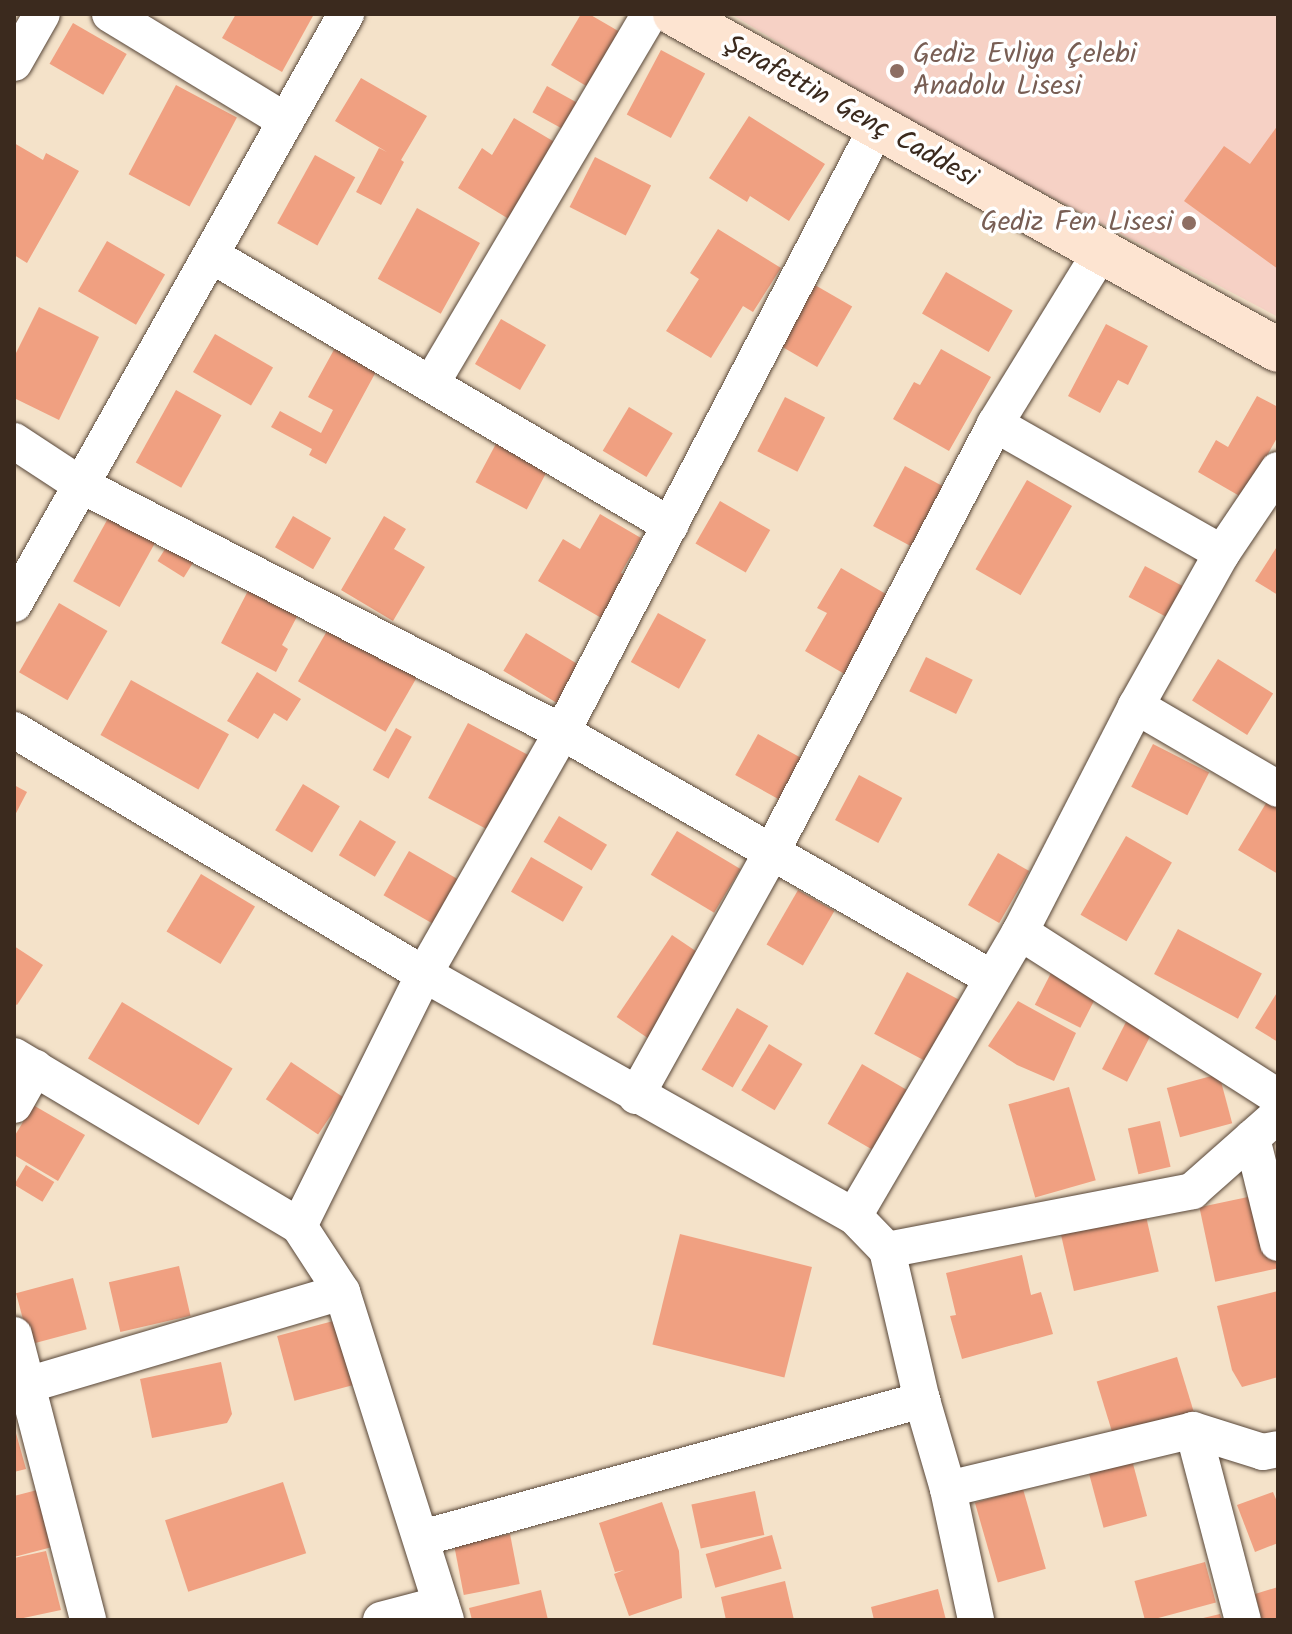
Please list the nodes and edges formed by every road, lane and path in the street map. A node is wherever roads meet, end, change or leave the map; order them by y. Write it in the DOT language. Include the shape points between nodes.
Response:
graph roads {
  1 [pos="42,14"];
  2 [pos="110,14"];
  3 [pos="346,14"];
  4 [pos="650,14"];
  5 [pos="675,14"];
  6 [pos="14,63"];
  7 [pos="286,121"];
  8 [pos="877,127"];
  9 [pos="1100,253"];
  10 [pos="211,255"];
  11 [pos="1278,350"];
  12 [pos="431,384"];
  13 [pos="995,424"];
  14 [pos="14,441"];
  15 [pos="1278,470"];
  16 [pos="81,485"];
  17 [pos="670,525"];
  18 [pos="1222,553"];
  19 [pos="14,604"];
  20 [pos="1136,706"];
  21 [pos="14,730"];
  22 [pos="562,732"];
  23 [pos="1278,789"];
  24 [pos="771,853"];
  25 [pos="1020,932"];
  26 [pos="424,974"];
  27 [pos="991,978"];
  28 [pos="24,1062"];
  29 [pos="636,1096"];
  30 [pos="1278,1097"];
  31 [pos="14,1105"];
  32 [pos="1265,1127"];
  33 [pos="854,1216"];
  34 [pos="299,1226"];
  35 [pos="1278,1243"];
  36 [pos="887,1250"];
  37 [pos="342,1292"];
  38 [pos="14,1335"];
  39 [pos="22,1387"];
  40 [pos="922,1400"];
  41 [pos="1193,1430"];
  42 [pos="1278,1449"];
  43 [pos="948,1489"];
  44 [pos="422,1538"];
  45 [pos="444,1612"];
  46 [pos="88,1620"];
  47 [pos="381,1620"];
  48 [pos="976,1620"];
  49 [pos="1243,1620"];
  1 -- 6 [label="street"];
  2 -- 7 [label="street"];
  3 -- 7 [label="street"];
  4 -- 12 [label="street"];
  5 -- 8 [label="street, Şerafettin Genç Caddesi"];
  7 -- 10 [label="street"];
  8 -- 9 [label="street, Şerafettin Genç Caddesi"];
  8 -- 17 [label="street"];
  9 -- 11 [label="street, Şerafettin Genç Caddesi"];
  9 -- 13 [label="street"];
  10 -- 12 [label="street"];
  10 -- 16 [label="street"];
  12 -- 17 [label="street"];
  13 -- 18 [label="street"];
  13 -- 24 [label="street"];
  14 -- 16 [label="street"];
  15 -- 18 [label="street"];
  16 -- 19 [label="street"];
  16 -- 22 [label="street"];
  17 -- 22 [label="street"];
  18 -- 20 [label="street"];
  20 -- 23 [label="street"];
  20 -- 25 [label="street"];
  21 -- 26 [label="street"];
  22 -- 24 [label="street"];
  22 -- 26 [label="street"];
  24 -- 27 [label="street"];
  24 -- 29 [label="street"];
  25 -- 27 [label="street"];
  25 -- 30 [label="street"];
  26 -- 29 [label="street"];
  26 -- 34 [label="street"];
  27 -- 33 [label="street"];
  28 -- 31 [label="street"];
  28 -- 34 [label="street"];
  29 -- 33 [label="street"];
  32 -- 35 [label="street"];
  32 -- 36 [label="street" via="1192,1191"];
  33 -- 36 [label="street"];
  34 -- 37 [label="street"];
  36 -- 40 [label="street"];
  37 -- 39 [label="street"];
  37 -- 44 [label="street"];
  38 -- 39 [label="street"];
  39 -- 46 [label="street"];
  40 -- 43 [label="street"];
  40 -- 44 [label="street"];
  41 -- 42 [label="street" via="1263,1452"];
  41 -- 43 [label="street"];
  41 -- 49 [label="street"];
  43 -- 48 [label="street"];
  44 -- 45 [label="street"];
  45 -- 47 [label="street"];
}
